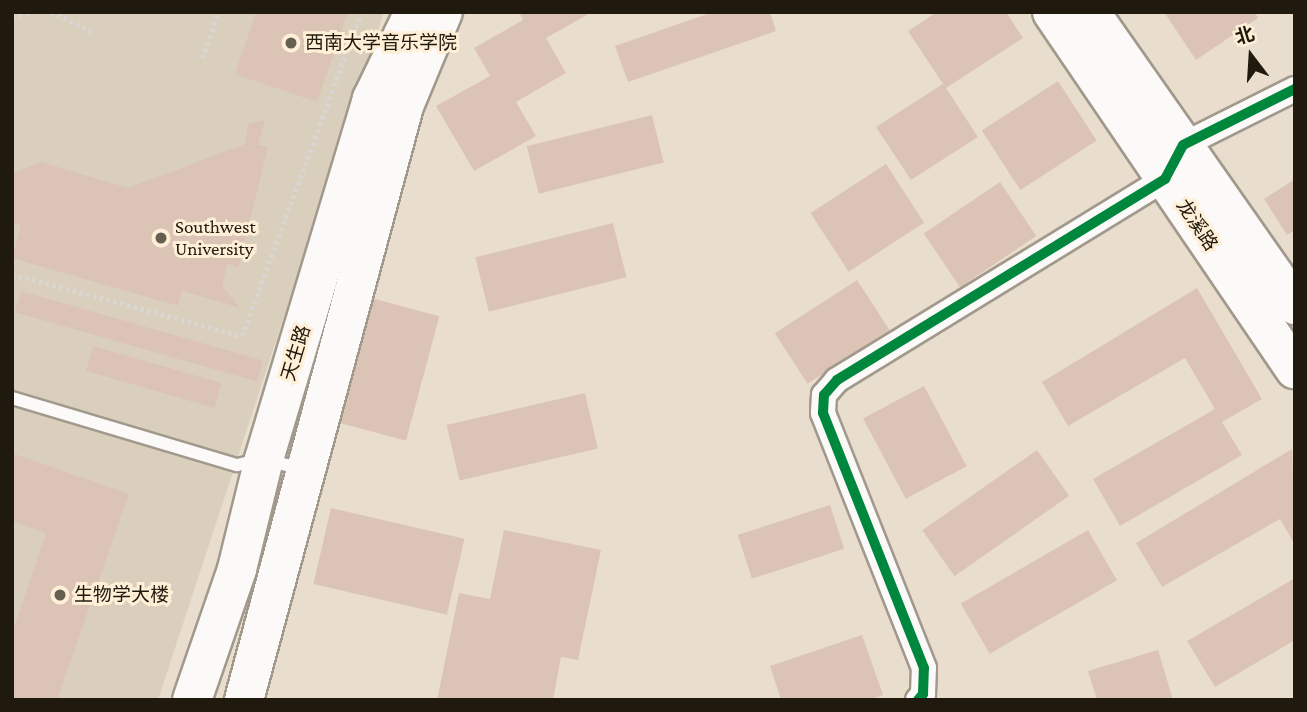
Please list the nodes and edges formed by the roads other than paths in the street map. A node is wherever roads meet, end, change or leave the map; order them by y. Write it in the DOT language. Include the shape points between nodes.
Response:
graph roads {
  1 [pos="414,12"];
  2 [pos="443,12"];
  3 [pos="1052,12"];
  4 [pos="1090,12"];
  5 [pos="1295,89"];
  6 [pos="1183,145"];
  7 [pos="1165,179"];
  8 [pos="1295,305"];
  9 [pos="1295,369"];
  10 [pos="12,398"];
  11 [pos="264,459"];
  12 [pos="307,471"];
  13 [pos="192,700"];
  14 [pos="244,700"];
  15 [pos="918,700"];
  1 -- 11 [label="highway, 天生路" via="372,99"];
  2 -- 12 [label="highway, 天生路" via="404,106"];
  3 -- 7 [label="highway, 龙溪路"];
  4 -- 6 [label="highway, 龙溪路"];
  5 -- 6 [label="street"];
  6 -- 7 [label="street"];
  6 -- 8 [label="highway, 龙溪路"];
  7 -- 9 [label="highway, 龙溪路"];
  7 -- 15 [label="street" via="837,380 824,395 823,413 925,668 923,694"];
  10 -- 11 [label="lane" via="237,465"];
  11 -- 12 [label="lane"];
  11 -- 13 [label="highway, 天生路" via="237,569"];
  12 -- 14 [label="highway, 天生路"];
}
